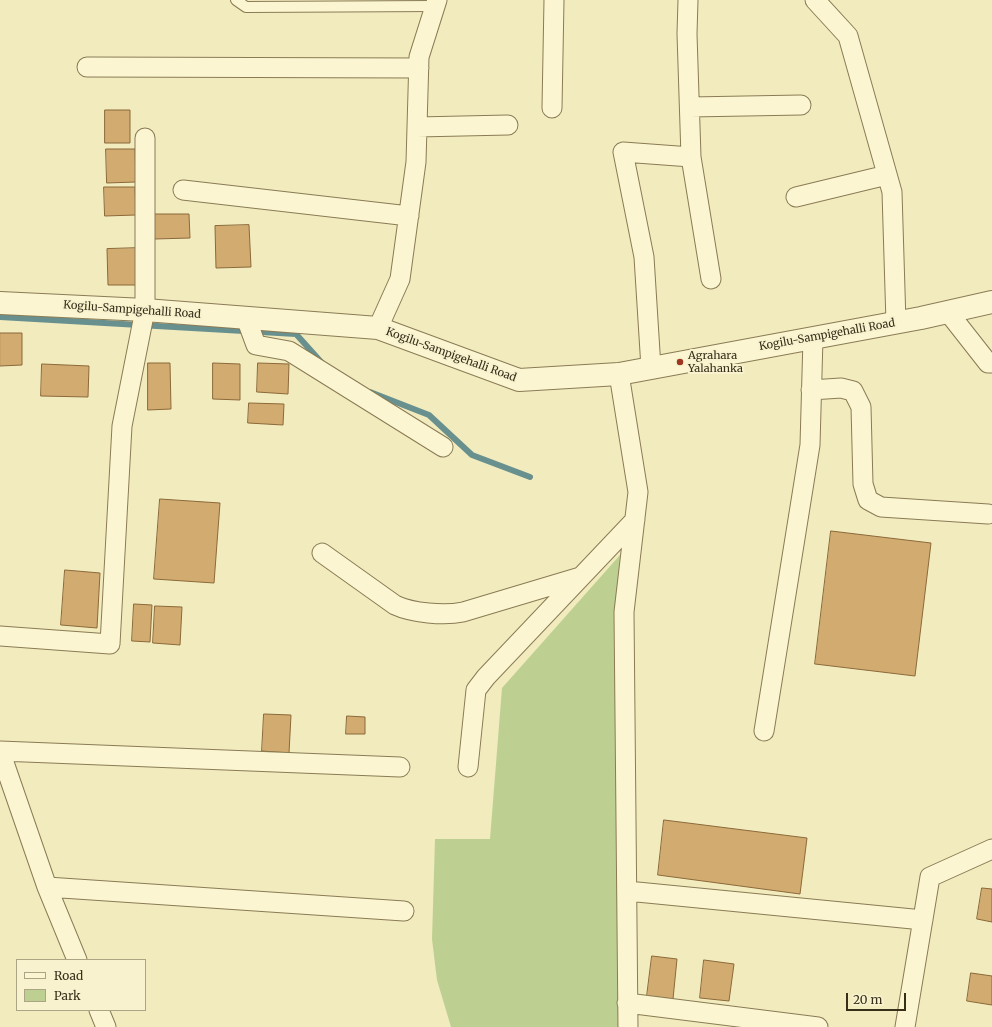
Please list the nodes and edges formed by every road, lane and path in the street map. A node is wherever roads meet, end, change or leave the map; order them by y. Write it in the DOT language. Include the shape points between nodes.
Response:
graph roads {
  1 [pos="236,0"];
  2 [pos="554,0"];
  3 [pos="688,0"];
  4 [pos="815,0"];
  5 [pos="436,3"];
  6 [pos="87,67"];
  7 [pos="419,68"];
  8 [pos="801,105"];
  9 [pos="690,107"];
  10 [pos="552,108"];
  11 [pos="508,125"];
  12 [pos="418,127"];
  13 [pos="145,138"];
  14 [pos="691,157"];
  15 [pos="887,175"];
  16 [pos="183,190"];
  17 [pos="796,197"];
  18 [pos="409,216"];
  19 [pos="711,280"];
  20 [pos="992,302"];
  21 [pos="0,303"];
  22 [pos="145,310"];
  23 [pos="948,312"];
  24 [pos="246,318"];
  25 [pos="896,323"];
  26 [pos="378,328"];
  27 [pos="813,338"];
  28 [pos="992,364"];
  29 [pos="651,368"];
  30 [pos="618,374"];
  31 [pos="812,390"];
  32 [pos="443,447"];
  33 [pos="988,514"];
  34 [pos="635,520"];
  35 [pos="322,553"];
  36 [pos="580,577"];
  37 [pos="0,636"];
  38 [pos="764,731"];
  39 [pos="0,751"];
  40 [pos="400,767"];
  41 [pos="468,767"];
  42 [pos="992,849"];
  43 [pos="47,887"];
  44 [pos="627,891"];
  45 [pos="404,911"];
  46 [pos="923,920"];
  47 [pos="78,959"];
  48 [pos="627,1003"];
  49 [pos="99,1011"];
  50 [pos="106,1027"];
  51 [pos="628,1027"];
  52 [pos="818,1027"];
  53 [pos="905,1027"];
  1 -- 5 [label="lane" via="246,7"];
  2 -- 10 [label="street"];
  3 -- 9 [label="street"];
  4 -- 15 [label="street" via="848,36"];
  5 -- 7 [label="street"];
  6 -- 7 [label="street"];
  7 -- 12 [label="street"];
  8 -- 9 [label="street"];
  9 -- 14 [label="street"];
  11 -- 12 [label="street"];
  12 -- 18 [label="street"];
  13 -- 22 [label="street"];
  14 -- 19 [label="street"];
  14 -- 29 [label="street" via="623,152 644,257"];
  15 -- 17 [label="street"];
  15 -- 25 [label="street" via="892,192"];
  16 -- 18 [label="street"];
  18 -- 26 [label="street" via="400,279"];
  20 -- 23 [label="street, Kogilu-Sampigehalli Road"];
  21 -- 22 [label="street, Kogilu-Sampigehalli Road"];
  22 -- 24 [label="street, Kogilu-Sampigehalli Road"];
  22 -- 37 [label="street" via="122,426 110,644"];
  23 -- 25 [label="street, Kogilu-Sampigehalli Road"];
  23 -- 28 [label="street" via="988,363"];
  24 -- 26 [label="street, Kogilu-Sampigehalli Road"];
  24 -- 32 [label="street" via="256,345 289,351"];
  25 -- 27 [label="street, Kogilu-Sampigehalli Road"];
  26 -- 30 [label="street, Kogilu-Sampigehalli Road" via="519,380"];
  27 -- 29 [label="street, Kogilu-Sampigehalli Road"];
  27 -- 31 [label="street"];
  29 -- 30 [label="street, Kogilu-Sampigehalli Road"];
  30 -- 34 [label="street" via="638,492"];
  31 -- 33 [label="street" via="841,388 853,391 861,407 863,484 868,500 881,507"];
  31 -- 38 [label="street" via="810,445"];
  34 -- 36 [label="street"];
  34 -- 44 [label="street" via="624,612"];
  35 -- 36 [label="street" via="395,605 445,614 463,612"];
  36 -- 41 [label="street" via="476,690"];
  39 -- 40 [label="street"];
  39 -- 43 [label="street"];
  42 -- 46 [label="street" via="930,877"];
  43 -- 45 [label="street"];
  43 -- 47 [label="street"];
  44 -- 46 [label="street"];
  44 -- 48 [label="street"];
  46 -- 53 [label="street"];
  48 -- 51 [label="street"];
  48 -- 52 [label="street"];
  49 -- 50 [label="street"];
}
